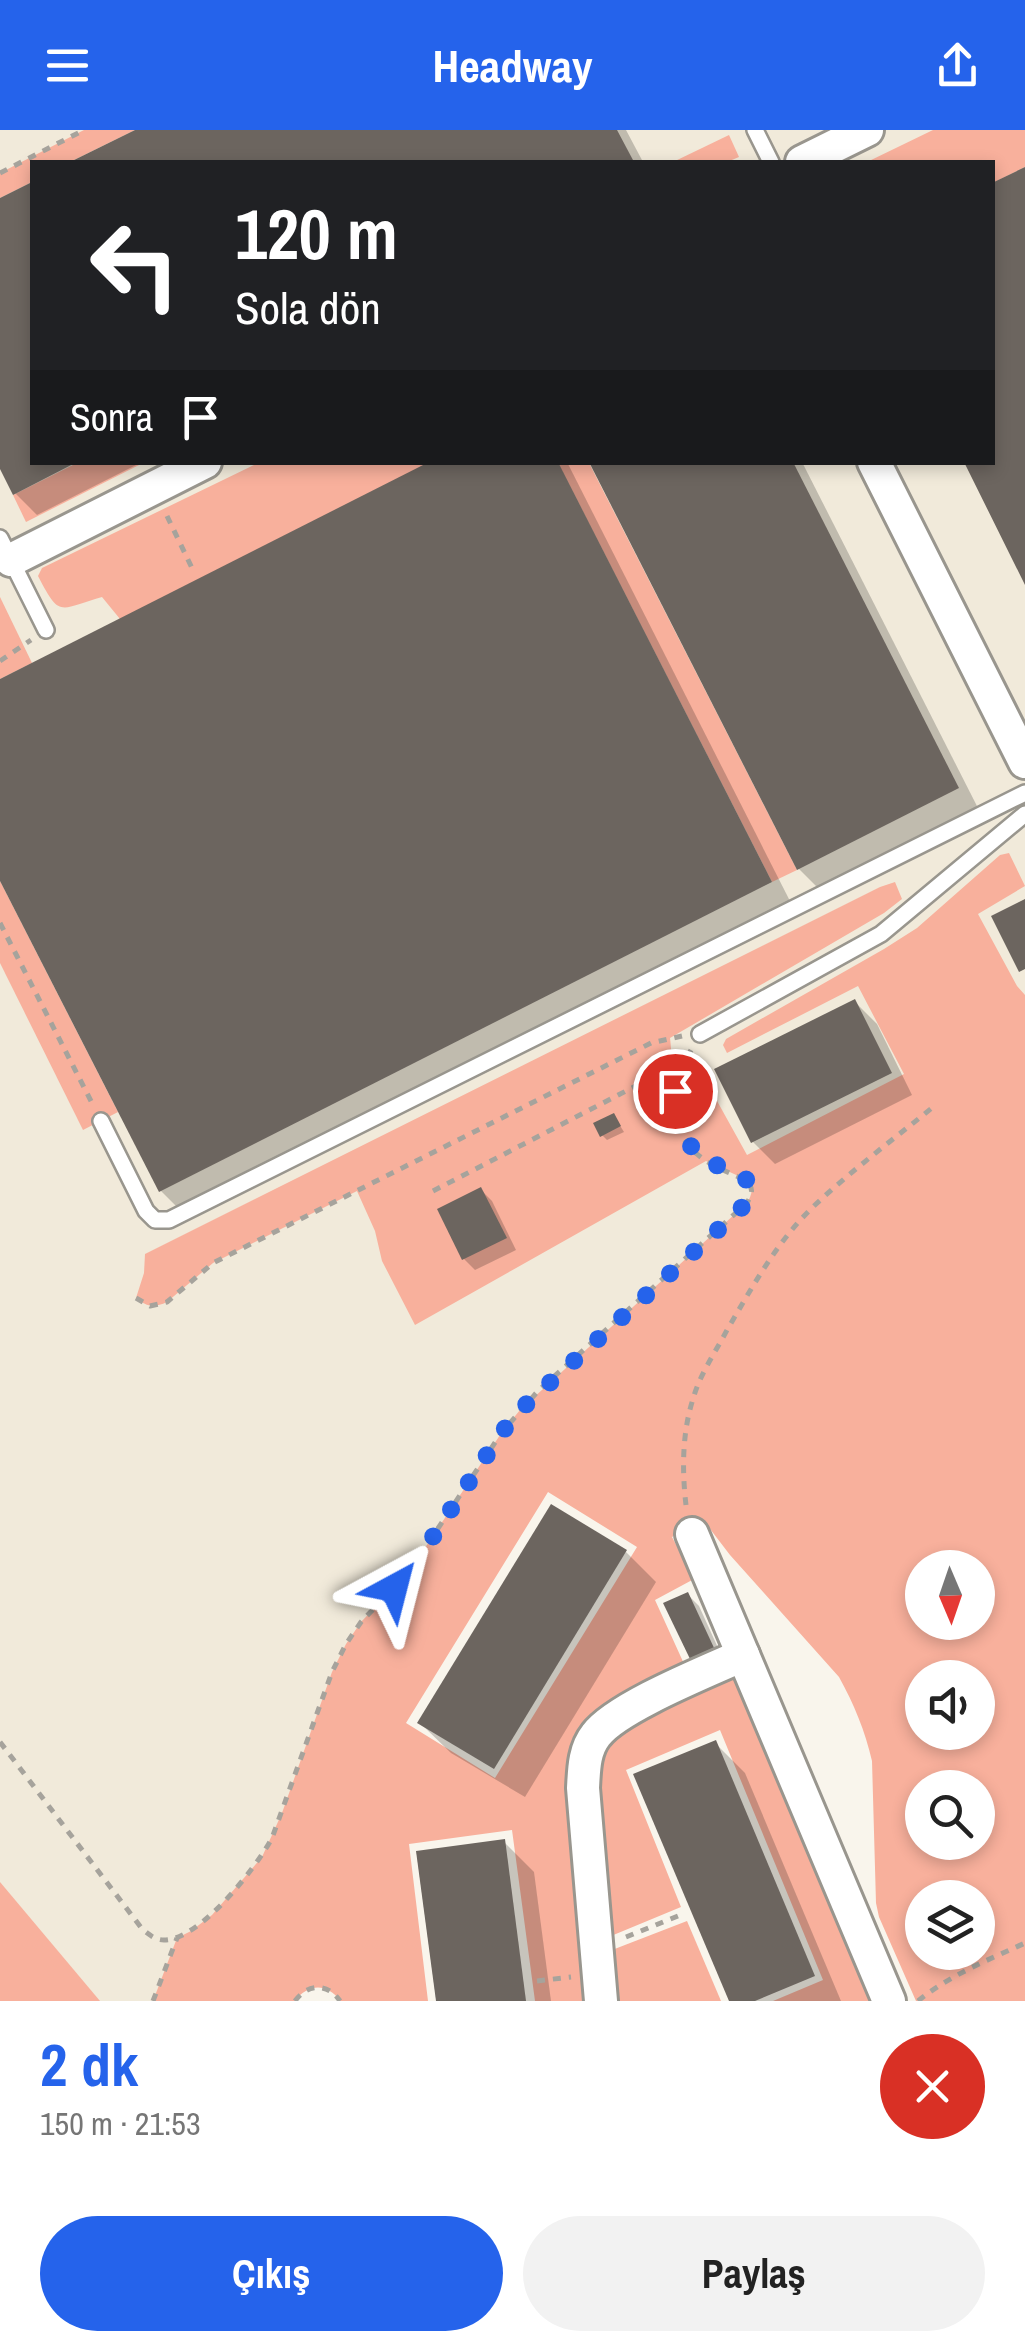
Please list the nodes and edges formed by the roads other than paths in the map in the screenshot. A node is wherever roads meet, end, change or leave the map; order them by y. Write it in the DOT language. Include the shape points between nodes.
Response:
graph roads {
  1 [pos="754,130"];
  2 [pos="867,130"];
  3 [pos="770,160"];
  4 [pos="806,160"];
  5 [pos="199,465"];
  6 [pos="876,465"];
  7 [pos="6,549"];
  8 [pos="46,630"];
  9 [pos="1025,762"];
  10 [pos="1025,792"];
  11 [pos="1025,814"];
  12 [pos="700,1034"];
  13 [pos="101,1121"];
  14 [pos="692,1534"];
  15 [pos="743,1654"];
  16 [pos="592,1988"];
  17 [pos="890,2001"];
  1 -- 3 [label="lane"];
  2 -- 4 [label="street"];
  5 -- 7 [label="street"];
  6 -- 9 [label="street"];
  7 -- 8 [label="lane"];
  10 -- 13 [label="lane" via="168,1220 146,1211"];
  11 -- 12 [label="lane" via="881,934"];
  14 -- 15 [label="street"];
  15 -- 16 [label="street" via="626,1711 588,1748 583,1788"];
  15 -- 17 [label="street"];
}
